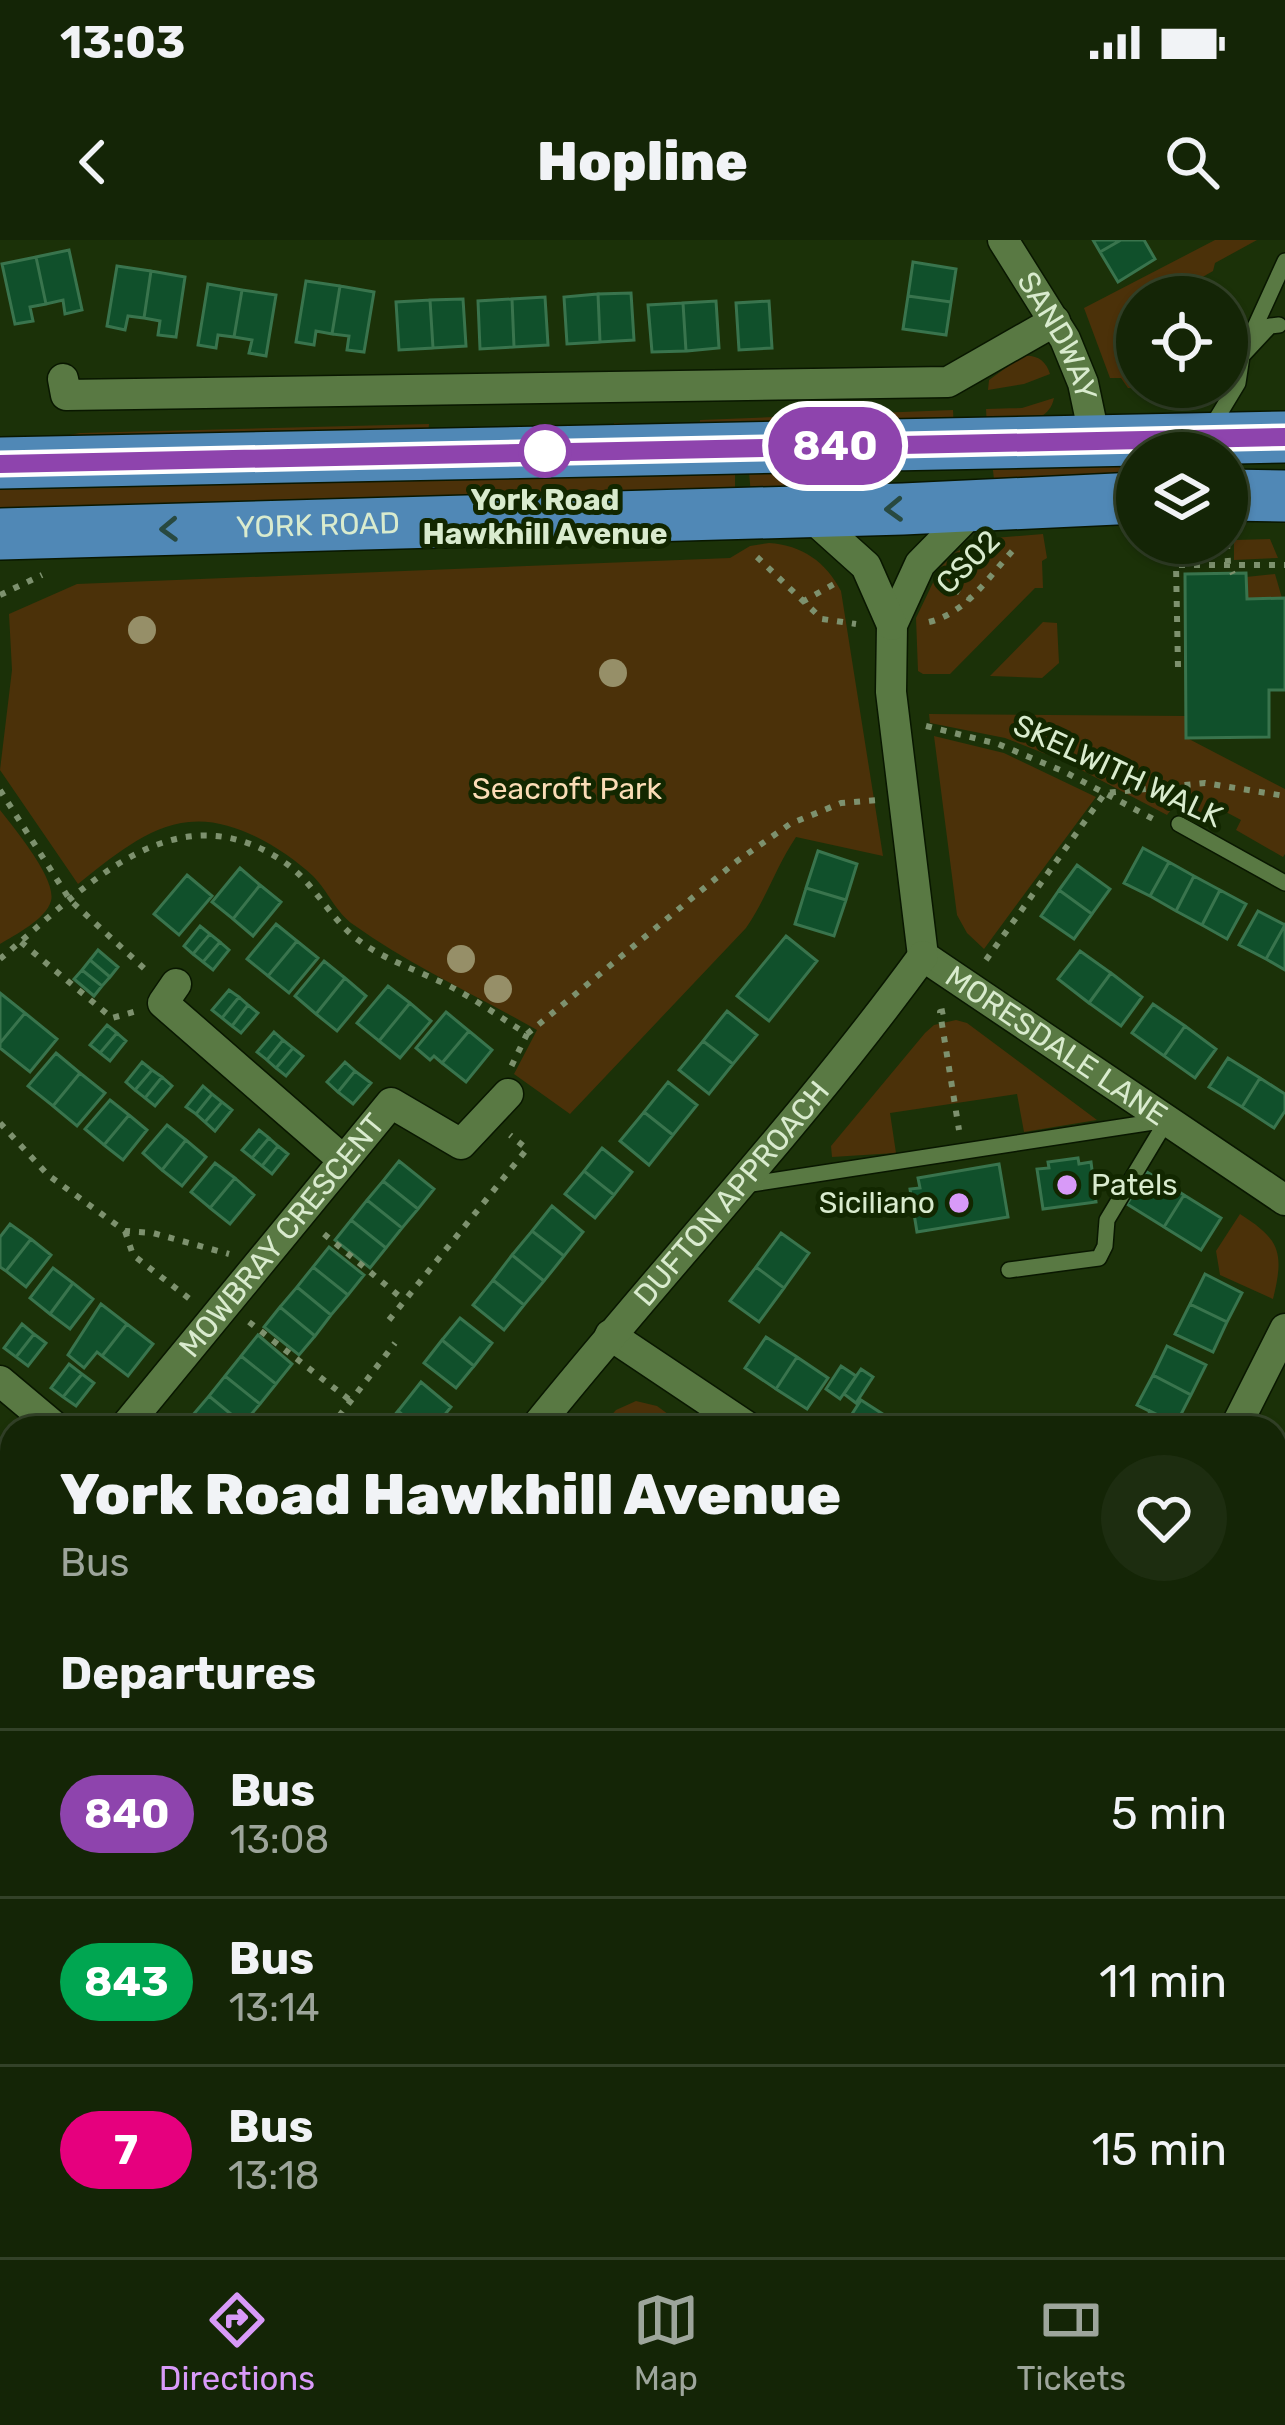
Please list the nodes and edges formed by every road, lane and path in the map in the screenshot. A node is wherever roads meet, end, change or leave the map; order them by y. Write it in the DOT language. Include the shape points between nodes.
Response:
graph roads {
  1 [pos="1004,240"];
  2 [pos="1285,261"];
  3 [pos="1055,321"];
  4 [pos="1279,326"];
  5 [pos="1248,343"];
  6 [pos="1248,350"];
  7 [pos="63,379"];
  8 [pos="1248,437"];
  9 [pos="1285,437"];
  10 [pos="1095,440"];
  11 [pos="1116,440"];
  12 [pos="0,464"];
  13 [pos="1248,495"];
  14 [pos="1285,496"];
  15 [pos="1116,500"];
  16 [pos="978,506"];
  17 [pos="803,510"];
  18 [pos="0,534"];
  19 [pos="1025,539"];
  20 [pos="1228,564"];
  21 [pos="1285,566"];
  22 [pos="1233,574"];
  23 [pos="935,576"];
  24 [pos="848,577"];
  25 [pos="970,599"];
  26 [pos="802,602"];
  27 [pos="905,625"];
  28 [pos="1178,667"];
  29 [pos="922,725"];
  30 [pos="0,790"];
  31 [pos="1105,793"];
  32 [pos="1285,796"];
  33 [pos="905,799"];
  34 [pos="1179,824"];
  35 [pos="1285,883"];
  36 [pos="70,900"];
  37 [pos="21,942"];
  38 [pos="923,956"];
  39 [pos="0,958"];
  40 [pos="968,986"];
  41 [pos="169,993"];
  42 [pos="526,1034"];
  43 [pos="498,1105"];
  44 [pos="1167,1120"];
  45 [pos="0,1123"];
  46 [pos="964,1154"];
  47 [pos="342,1159"];
  48 [pos="742,1186"];
  49 [pos="1285,1200"];
  50 [pos="298,1213"];
  51 [pos="125,1231"];
  52 [pos="258,1262"];
  53 [pos="1009,1270"];
  54 [pos="404,1300"];
  55 [pos="220,1311"];
  56 [pos="388,1320"];
  57 [pos="1285,1329"];
  58 [pos="610,1335"];
  59 [pos="394,1343"];
  60 [pos="0,1381"];
  61 [pos="350,1401"];
  62 [pos="42,1416"];
  63 [pos="140,1416"];
  64 [pos="338,1416"];
  65 [pos="545,1416"];
  66 [pos="731,1416"];
  67 [pos="1241,1416"];
  1 -- 3 [label="street, SANDWAY"];
  2 -- 5 [label="lane"];
  3 -- 7 [label="street" via="948,382 66,395"];
  3 -- 10 [label="street, SANDWAY" via="1080,372"];
  4 -- 6 [label="lane"];
  8 -- 9 [label="highway"];
  10 -- 11 [label="highway"];
  10 -- 12 [label="highway"];
  13 -- 14 [label="highway"];
  15 -- 16 [label="highway, YORK ROAD"];
  16 -- 17 [label="highway, YORK ROAD, one-way"];
  16 -- 27 [label="street, MORESDALE LANE" via="920,564"];
  17 -- 18 [label="highway, YORK ROAD, one-way"];
  17 -- 27 [label="street, MORESDALE LANE" via="866,566"];
  19 -- 25 [label="path, CS02"];
  20 -- 21 [label="path"];
  20 -- 22 [label="path"];
  20 -- 28 [label="path" via="1176,565"];
  23 -- 25 [label="path"];
  24 -- 26 [label="path"];
  25 -- 27 [label="path, CS02" via="952,615"];
  27 -- 33 [label="street, MORESDALE LANE" via="891,692"];
  29 -- 31 [label="path, SKELWITH WALK" via="998,744"];
  30 -- 36 [label="path"];
  31 -- 32 [label="path" via="1205,783"];
  31 -- 34 [label="path, SKELWITH WALK" via="1165,825"];
  31 -- 40 [label="path"];
  33 -- 38 [label="street, MORESDALE LANE"];
  33 -- 42 [label="path" via="842,803 790,824"];
  34 -- 35 [label="lane, SKELWITH WALK"];
  36 -- 37 [label="path"];
  36 -- 41 [label="path"];
  36 -- 42 [label="path" via="165,839 217,835 248,843 303,878 376,953"];
  37 -- 39 [label="path"];
  37 -- 41 [label="path" via="112,1018"];
  38 -- 40 [label="street, MORESDALE LANE"];
  38 -- 48 [label="street, DUFTON APPROACH"];
  40 -- 44 [label="street, MORESDALE LANE"];
  40 -- 46 [label="path" via="940,1012"];
  41 -- 47 [label="street"];
  42 -- 43 [label="path"];
  43 -- 47 [label="street, MOWBRAY CRESCENT" via="461,1144 391,1102"];
  43 -- 54 [label="path" via="527,1149"];
  44 -- 46 [label="lane"];
  44 -- 49 [label="street, MORESDALE LANE"];
  44 -- 53 [label="lane" via="1107,1220 1099,1258"];
  45 -- 51 [label="path" via="48,1175"];
  46 -- 48 [label="lane"];
  47 -- 50 [label="street, MOWBRAY CRESCENT"];
  48 -- 58 [label="street, DUFTON APPROACH"];
  50 -- 52 [label="street, MOWBRAY CRESCENT"];
  50 -- 54 [label="path"];
  51 -- 52 [label="path"];
  51 -- 55 [label="path" via="133,1255"];
  52 -- 55 [label="street, MOWBRAY CRESCENT"];
  54 -- 56 [label="path"];
  55 -- 61 [label="path"];
  55 -- 63 [label="street, MOWBRAY CRESCENT"];
  57 -- 67 [label="street"];
  58 -- 65 [label="street, DUFTON APPROACH"];
  58 -- 66 [label="street"];
  59 -- 61 [label="path"];
  60 -- 62 [label="street"];
  61 -- 64 [label="path"];
}
